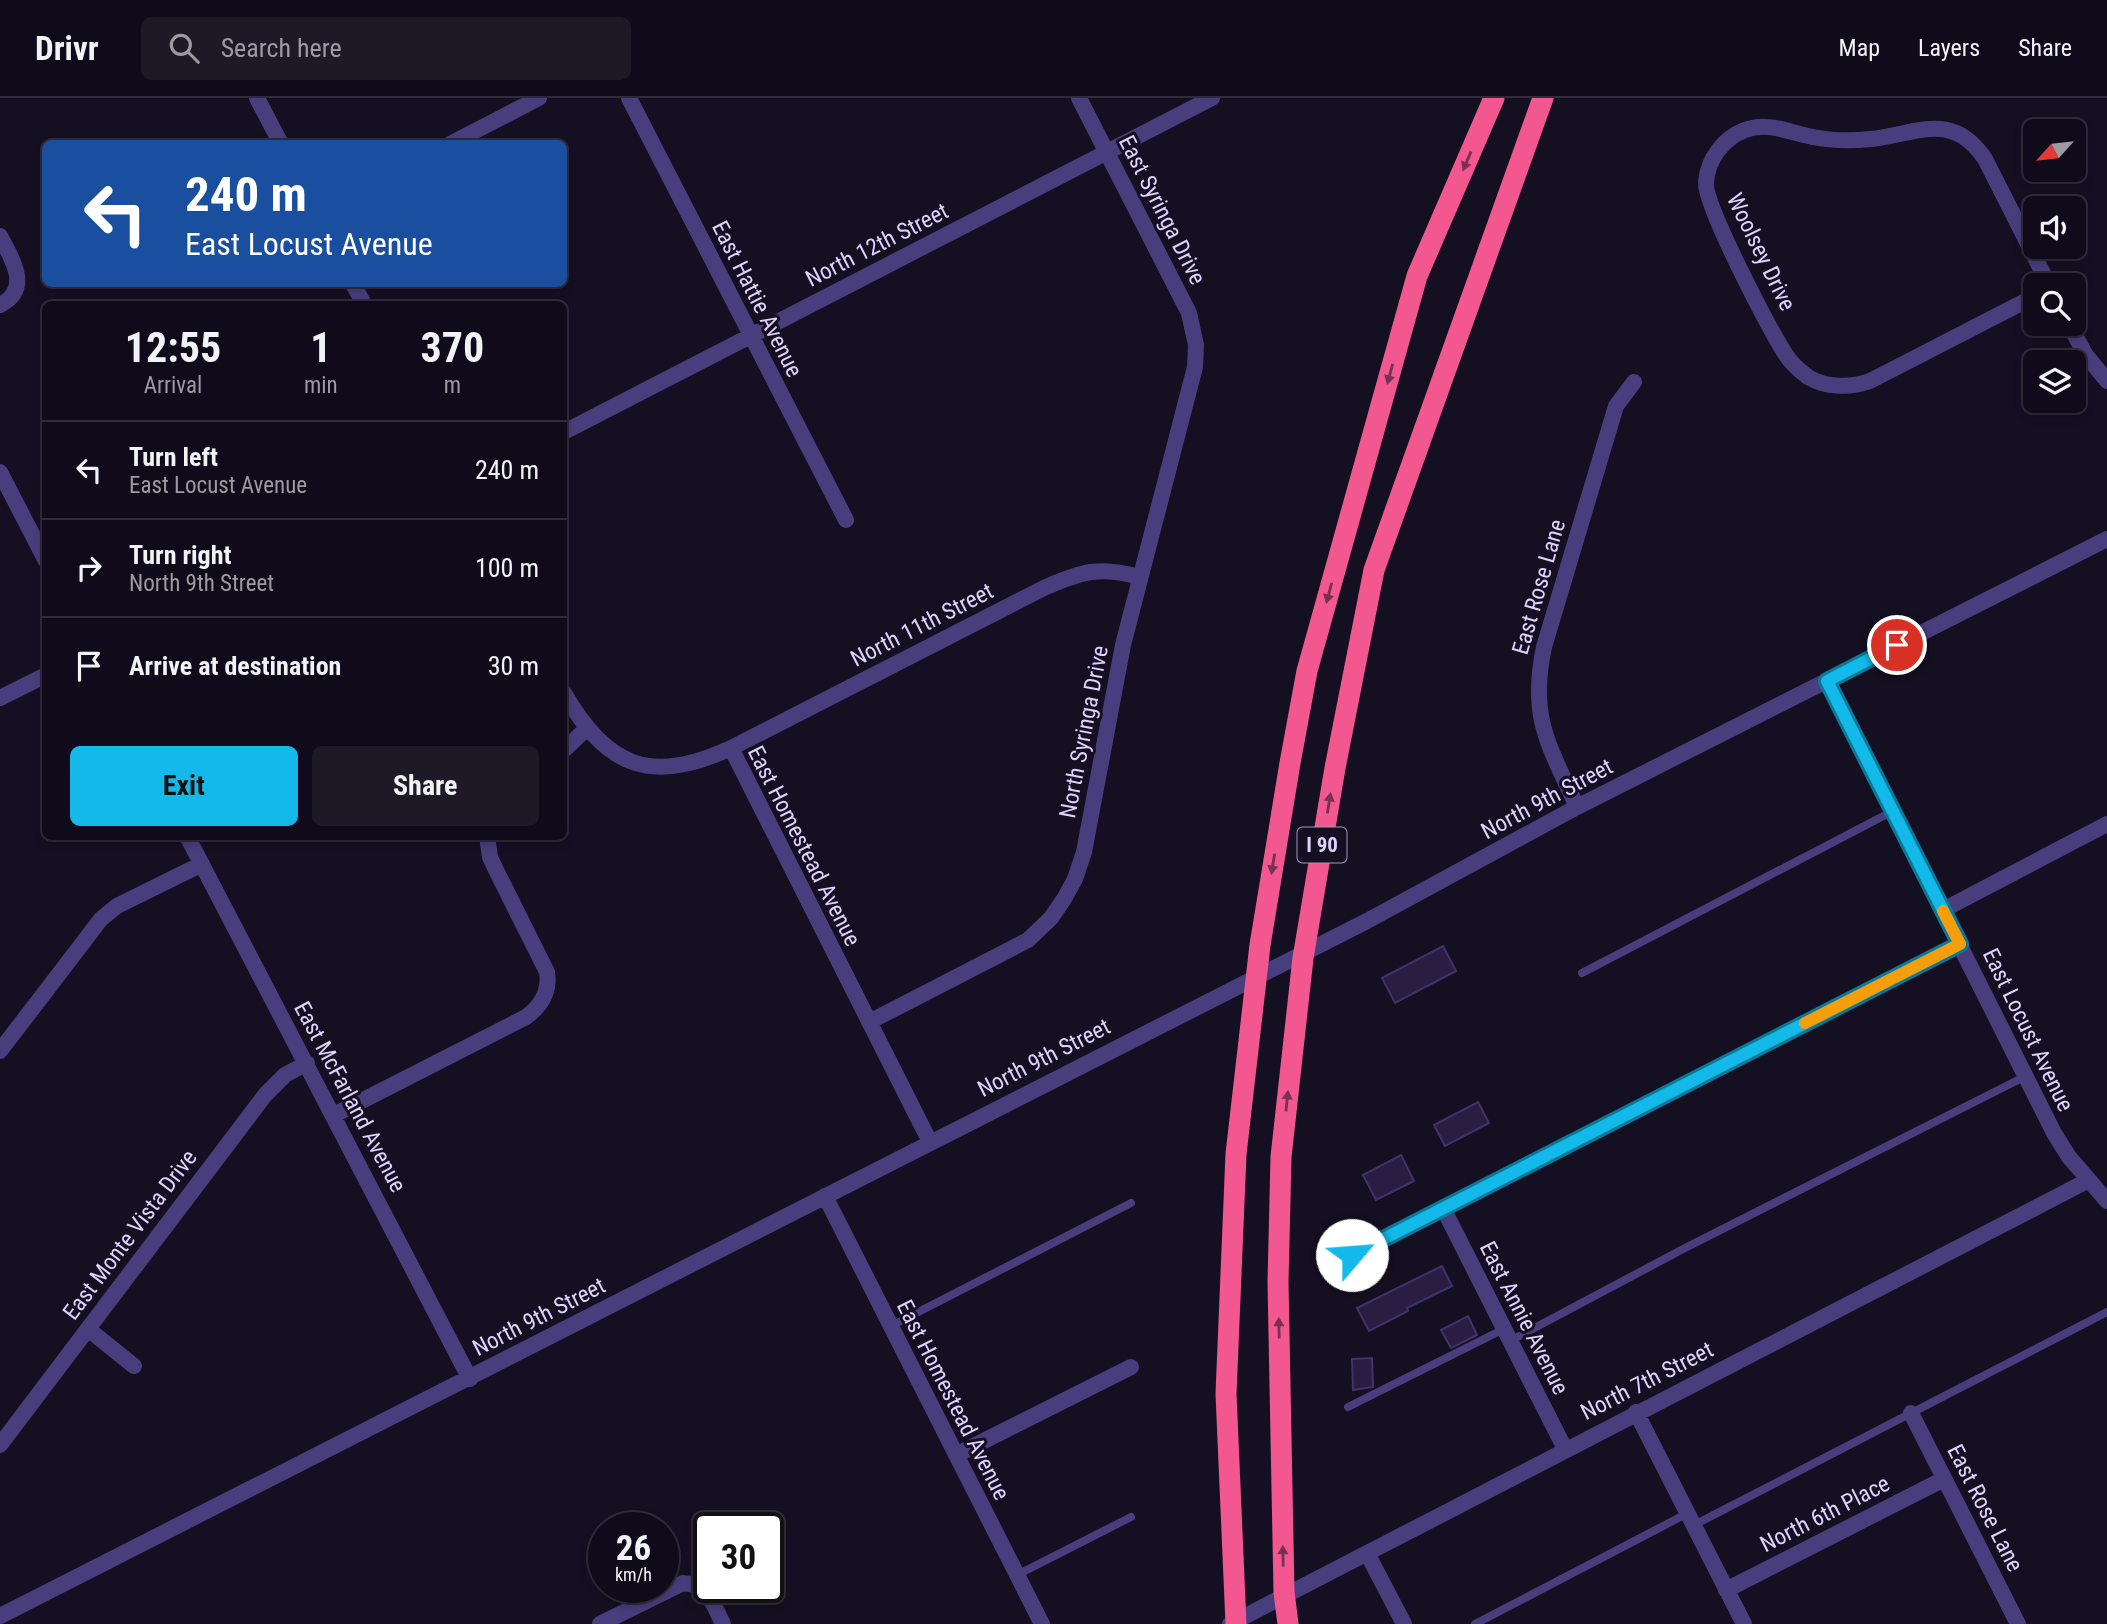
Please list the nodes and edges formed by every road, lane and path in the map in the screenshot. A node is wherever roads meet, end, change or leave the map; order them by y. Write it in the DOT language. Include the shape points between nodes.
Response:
graph roads {
  1 [pos="257,98"];
  2 [pos="539,98"];
  3 [pos="629,98"];
  4 [pos="1079,98"];
  5 [pos="1212,98"];
  6 [pos="1494,98"];
  7 [pos="1543,98"];
  8 [pos="279,140"];
  9 [pos="458,140"];
  10 [pos="1107,152"];
  11 [pos="0,236"];
  12 [pos="2043,273"];
  13 [pos="2023,302"];
  14 [pos="0,305"];
  15 [pos="750,336"];
  16 [pos="2075,336"];
  17 [pos="1196,345"];
  18 [pos="2107,381"];
  19 [pos="1634,382"];
  20 [pos="567,430"];
  21 [pos="0,472"];
  22 [pos="846,520"];
  23 [pos="2107,538"];
  24 [pos="42,553"];
  25 [pos="1140,578"];
  26 [pos="42,677"];
  27 [pos="1827,681"];
  28 [pos="0,698"];
  29 [pos="567,698"];
  30 [pos="587,728"];
  31 [pos="567,747"];
  32 [pos="731,748"];
  33 [pos="1577,807"];
  34 [pos="1893,811"];
  35 [pos="2107,824"];
  36 [pos="189,840"];
  37 [pos="488,840"];
  38 [pos="202,864"];
  39 [pos="1943,909"];
  40 [pos="1960,944"];
  41 [pos="1582,973"];
  42 [pos="869,1022"];
  43 [pos="0,1051"];
  44 [pos="307,1063"];
  45 [pos="2026,1076"];
  46 [pos="334,1115"];
  47 [pos="930,1142"];
  48 [pos="2087,1181"];
  49 [pos="825,1196"];
  50 [pos="2107,1201"];
  51 [pos="1131,1203"];
  52 [pos="1443,1208"];
  53 [pos="1352,1255"];
  54 [pos="2107,1312"];
  55 [pos="891,1326"];
  56 [pos="88,1329"];
  57 [pos="1507,1335"];
  58 [pos="134,1366"];
  59 [pos="1131,1367"];
  60 [pos="471,1378"];
  61 [pos="1348,1407"];
  62 [pos="1636,1412"];
  63 [pos="1911,1413"];
  64 [pos="0,1446"];
  65 [pos="1565,1449"];
  66 [pos="956,1455"];
  67 [pos="1944,1479"];
  68 [pos="1131,1517"];
  69 [pos="1691,1519"];
  70 [pos="1367,1553"];
  71 [pos="1017,1575"];
  72 [pos="1727,1590"];
  73 [pos="0,1616"];
  74 [pos="1737,1621"];
  75 [pos="600,1624"];
  76 [pos="723,1624"];
  77 [pos="1042,1624"];
  78 [pos="1230,1624"];
  79 [pos="1236,1624"];
  80 [pos="1288,1624"];
  81 [pos="1404,1624"];
  82 [pos="1475,1624"];
  83 [pos="2018,1624"];
  1 -- 8 [label="street"];
  2 -- 9 [label="street"];
  3 -- 15 [label="street, East Hattie Avenue"];
  4 -- 10 [label="street, East Syringa Drive"];
  5 -- 10 [label="street, North 12th Street"];
  6 -- 79 [label="highway, I 90, one-way" via="1417,276 1307,671 1287,776 1260,945 1236,1154 1226,1394"];
  80 -- 7 [label="highway, I 90, one-way" via="1278,1282 1281,1157 1303,958 1374,570"];
  10 -- 15 [label="street, North 12th Street"];
  10 -- 17 [label="street, East Syringa Drive" via="1189,313"];
  11 -- 14 [label="street" via="19,276 17,289"];
  12 -- 13 [label="street, Woolsey Drive" via="1985,159 1971,142 1944,128 1850,141 1773,127 1754,128 1731,137 1714,157 1706,181 1708,200 1786,355 1810,378 1843,386 1870,381"];
  15 -- 20 [label="street, North 12th Street"];
  15 -- 22 [label="street, East Hattie Avenue"];
  16 -- 18 [label="street"];
  17 -- 25 [label="street, North Syringa Drive" via="1190,390"];
  19 -- 33 [label="street, East Rose Lane" via="1616,406 1538,676 1544,731"];
  21 -- 24 [label="street"];
  23 -- 27 [label="street, North 9th Street"];
  25 -- 32 [label="street, North 11th Street" via="1092,570 1065,579"];
  25 -- 42 [label="street, North Syringa Drive" via="1084,852 1064,899 1028,940"];
  26 -- 28 [label="street"];
  27 -- 33 [label="street, North 9th Street"];
  27 -- 34 [label="street, East Locust Avenue"];
  29 -- 30 [label="street, East Homestead Avenue"];
  30 -- 31 [label="street"];
  30 -- 32 [label="street, East Homestead Avenue" via="626,761 664,768 700,763"];
  32 -- 42 [label="street, East Homestead Avenue"];
  33 -- 47 [label="street, North 9th Street" via="1367,920"];
  34 -- 39 [label="street, East Locust Avenue"];
  34 -- 41 [label="lane"];
  35 -- 39 [label="street"];
  36 -- 38 [label="street, East McFarland Avenue"];
  37 -- 46 [label="street" via="496,870 547,972 542,1001 526,1017"];
  38 -- 43 [label="street" via="117,906 101,919"];
  38 -- 44 [label="street, East McFarland Avenue"];
  39 -- 40 [label="street, East Locust Avenue"];
  40 -- 45 [label="street, East Locust Avenue"];
  40 -- 52 [label="street"];
  42 -- 47 [label="street, East Homestead Avenue"];
  44 -- 46 [label="street, East McFarland Avenue"];
  44 -- 56 [label="street, East Monte Vista Drive" via="285,1075 265,1095"];
  45 -- 48 [label="street, East Locust Avenue" via="2053,1133"];
  45 -- 57 [label="lane"];
  46 -- 60 [label="street, East McFarland Avenue"];
  47 -- 49 [label="street, North 9th Street"];
  48 -- 50 [label="street, East Locust Avenue"];
  48 -- 62 [label="street, North 7th Street"];
  49 -- 55 [label="street, East Homestead Avenue"];
  49 -- 60 [label="street, North 9th Street"];
  51 -- 55 [label="lane"];
  52 -- 53 [label="street"];
  52 -- 57 [label="street, East Annie Avenue"];
  54 -- 63 [label="lane"];
  55 -- 66 [label="street, East Homestead Avenue"];
  56 -- 58 [label="street"];
  56 -- 64 [label="street, East Monte Vista Drive"];
  57 -- 61 [label="lane"];
  57 -- 65 [label="street, East Annie Avenue"];
  59 -- 66 [label="street"];
  60 -- 73 [label="street, North 9th Street"];
  62 -- 65 [label="street, North 7th Street"];
  62 -- 69 [label="street"];
  63 -- 67 [label="street, East Rose Lane"];
  63 -- 69 [label="lane"];
  65 -- 70 [label="street, North 7th Street"];
  66 -- 71 [label="street, East Homestead Avenue"];
  67 -- 72 [label="street, North 6th Place"];
  67 -- 83 [label="street, East Rose Lane"];
  68 -- 71 [label="lane"];
  69 -- 72 [label="street"];
  69 -- 82 [label="lane"];
  70 -- 78 [label="street, North 7th Street"];
  70 -- 81 [label="street"];
  71 -- 77 [label="street, East Homestead Avenue"];
  72 -- 74 [label="street"];
  75 -- 76 [label="street" via="683,1583 705,1590"];
}
